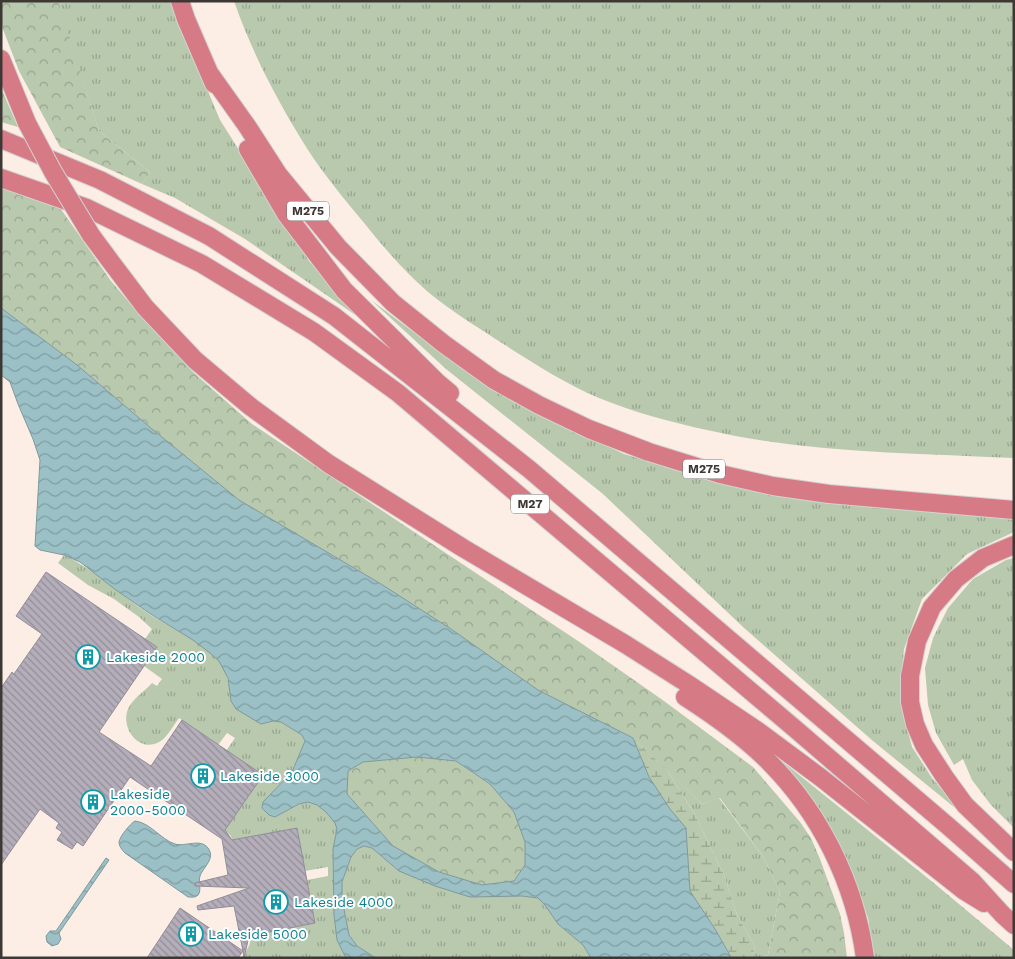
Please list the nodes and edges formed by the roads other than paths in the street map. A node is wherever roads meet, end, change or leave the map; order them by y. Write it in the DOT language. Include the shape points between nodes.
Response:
graph roads {
  1 [pos="180,1"];
  2 [pos="1,59"];
  3 [pos="210,74"];
  4 [pos="1,139"];
  5 [pos="1,178"];
  6 [pos="529,469"];
  7 [pos="1014,510"];
  8 [pos="1014,545"];
  9 [pos="564,609"];
  10 [pos="1014,852"];
  11 [pos="1014,884"];
  12 [pos="1008,920"];
  13 [pos="865,958"];
  1 -- 3 [label="highway, M275"];
  2 -- 9 [label="highway, bridge" via="53,172 91,235 146,307 195,360 251,407 329,464"];
  3 -- 6 [label="highway" via="286,214 344,290"];
  3 -- 7 [label="highway, M275" via="278,174 338,247 386,296 494,380 539,405 649,452 773,486"];
  4 -- 6 [label="highway, M27" via="100,180 209,236 334,316"];
  5 -- 12 [label="highway, M27" via="87,208 202,264 314,332 398,393 942,855 972,881"];
  6 -- 11 [label="highway, M27"];
  8 -- 10 [label="highway" via="983,558 956,579 932,607 917,641 910,676 913,717 924,745 965,805"];
  9 -- 12 [label="highway" via="626,644 758,731 964,890"];
  9 -- 13 [label="highway" via="586,630 729,728 781,775 808,809 837,860 853,902"];
}
